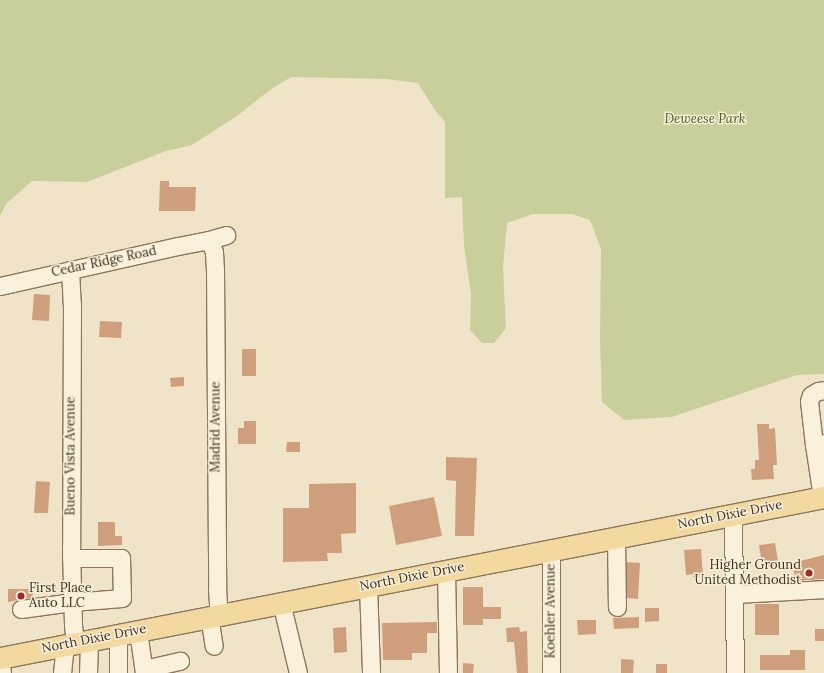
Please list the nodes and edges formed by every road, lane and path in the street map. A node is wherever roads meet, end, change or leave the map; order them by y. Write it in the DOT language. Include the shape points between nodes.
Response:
graph roads {
  1 [pos="226,235"];
  2 [pos="209,240"];
  3 [pos="70,270"];
  4 [pos="0,286"];
  5 [pos="824,390"];
  6 [pos="819,444"];
  7 [pos="823,497"];
  8 [pos="733,515"];
  9 [pos="616,538"];
  10 [pos="551,550"];
  11 [pos="71,558"];
  12 [pos="446,570"];
  13 [pos="368,585"];
  14 [pos="824,589"];
  15 [pos="734,594"];
  16 [pos="72,602"];
  17 [pos="281,602"];
  18 [pos="617,607"];
  19 [pos="21,609"];
  20 [pos="214,615"];
  21 [pos="128,632"];
  22 [pos="77,643"];
  23 [pos="214,646"];
  24 [pos="0,659"];
  25 [pos="180,661"];
  26 [pos="144,671"];
  27 [pos="2,673"];
  28 [pos="62,673"];
  29 [pos="88,673"];
  30 [pos="118,673"];
  31 [pos="298,673"];
  32 [pos="371,673"];
  33 [pos="448,673"];
  34 [pos="552,673"];
  35 [pos="735,673"];
  1 -- 2 [label="street, Cedar Ridge Road"];
  2 -- 3 [label="street, Cedar Ridge Road"];
  2 -- 20 [label="street, Madrid Avenue" via="214,252 215,269 217,589"];
  3 -- 4 [label="street, Cedar Ridge Road"];
  3 -- 11 [label="street, Bueno Vista Avenue"];
  5 -- 6 [label="street" via="811,395 809,401"];
  6 -- 7 [label="street"];
  7 -- 8 [label="main road, North Dixie Drive"];
  8 -- 9 [label="main road, North Dixie Drive"];
  8 -- 15 [label="street"];
  9 -- 10 [label="main road, North Dixie Drive"];
  9 -- 18 [label="street"];
  10 -- 12 [label="main road, North Dixie Drive"];
  10 -- 34 [label="street, Koehler Avenue"];
  11 -- 16 [label="street, Bueno Vista Avenue"];
  11 -- 16 [label="street" via="121,558 122,598"];
  12 -- 13 [label="main road, North Dixie Drive"];
  12 -- 33 [label="street"];
  13 -- 17 [label="main road, North Dixie Drive"];
  13 -- 32 [label="street"];
  14 -- 15 [label="street"];
  15 -- 35 [label="street"];
  16 -- 19 [label="street"];
  16 -- 22 [label="street, Bueno Vista Avenue"];
  17 -- 20 [label="main road, North Dixie Drive"];
  17 -- 31 [label="street"];
  20 -- 21 [label="main road, North Dixie Drive"];
  20 -- 23 [label="street, Madrid Avenue"];
  21 -- 22 [label="main road, North Dixie Drive"];
  21 -- 26 [label="street"];
  21 -- 30 [label="street"];
  22 -- 24 [label="main road, North Dixie Drive"];
  22 -- 28 [label="street"];
  22 -- 29 [label="street"];
  24 -- 27 [label="street"];
  25 -- 26 [label="street"];
}
